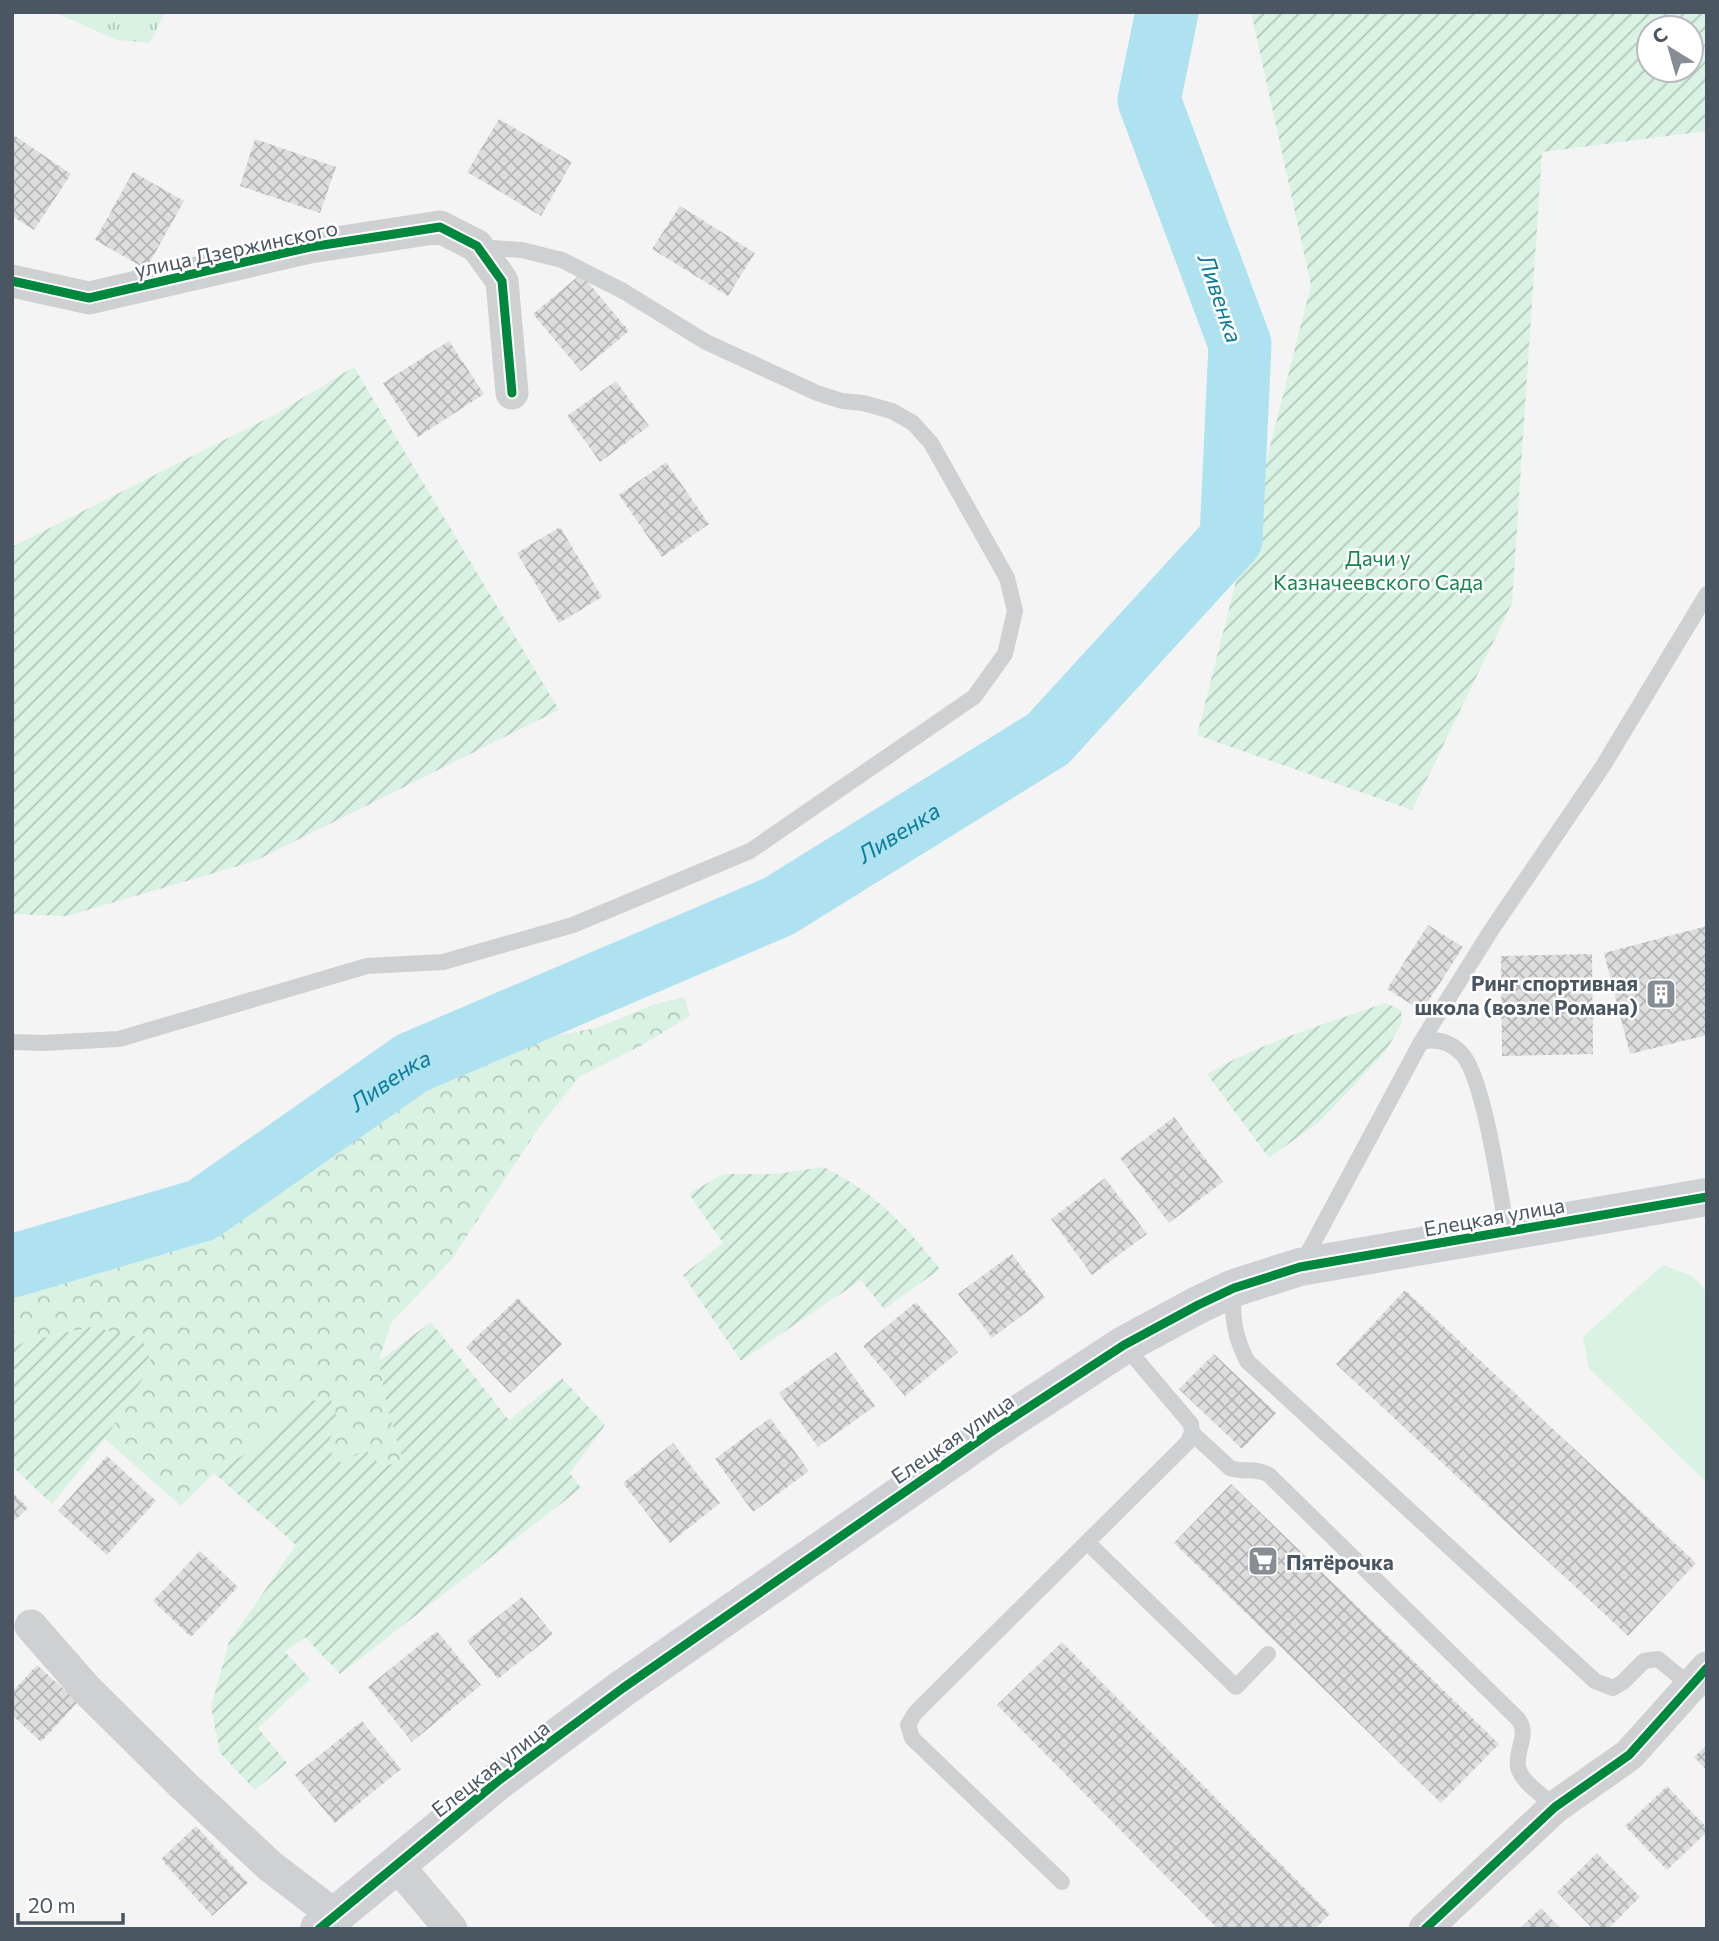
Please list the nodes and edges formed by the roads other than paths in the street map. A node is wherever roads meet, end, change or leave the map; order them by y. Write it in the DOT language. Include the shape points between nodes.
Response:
graph roads {
  1 [pos="477,246"];
  2 [pos="12,281"];
  3 [pos="512,393"];
  4 [pos="1707,594"];
  5 [pos="12,1042"];
  6 [pos="1421,1042"];
  7 [pos="1707,1197"];
  8 [pos="1507,1231"];
  9 [pos="1300,1267"];
  10 [pos="1234,1288"];
  11 [pos="1124,1345"];
  12 [pos="1192,1433"];
  13 [pos="1087,1542"];
  14 [pos="31,1626"];
  15 [pos="1268,1654"];
  16 [pos="1699,1677"];
  17 [pos="1555,1807"];
  18 [pos="396,1864"];
  19 [pos="1062,1882"];
  20 [pos="326,1922"];
  21 [pos="451,1929"];
  22 [pos="1425,1929"];
  1 -- 2 [label="street, улица Дзержинского" via="440,227 310,247 89,298"];
  1 -- 3 [label="street, улица Дзержинского" via="502,281"];
  1 -- 5 [label="lane" via="562,260 706,342 817,393 892,411 913,423 931,443 1007,578 1015,611 1005,654 974,697 750,851 573,925 443,962 367,966 119,1040"];
  4 -- 6 [label="lane" via="1602,766"];
  6 -- 8 [label="lane" via="1433,1039 1451,1046 1475,1076"];
  6 -- 9 [label="lane"];
  7 -- 8 [label="street, Елецкая улица"];
  8 -- 9 [label="street, Елецкая улица"];
  9 -- 10 [label="street, Елецкая улица"];
  10 -- 11 [label="street, Елецкая улица"];
  10 -- 16 [label="lane" via="1234,1327 1247,1361 1595,1681 1613,1688 1644,1661 1658,1660"];
  11 -- 12 [label="lane" via="1191,1424"];
  11 -- 18 [label="street, Елецкая улица" via="623,1688"];
  12 -- 13 [label="lane"];
  12 -- 17 [label="lane" via="1230,1468 1269,1475 1518,1719 1524,1731 1517,1765 1521,1775"];
  13 -- 15 [label="lane" via="1236,1687"];
  13 -- 19 [label="lane" via="908,1725 912,1738"];
  14 -- 20 [label="street" via="87,1690"];
  16 -- 17 [label="street" via="1629,1755"];
  17 -- 22 [label="street"];
  18 -- 20 [label="street, Елецкая улица"];
  18 -- 21 [label="street"];
}
